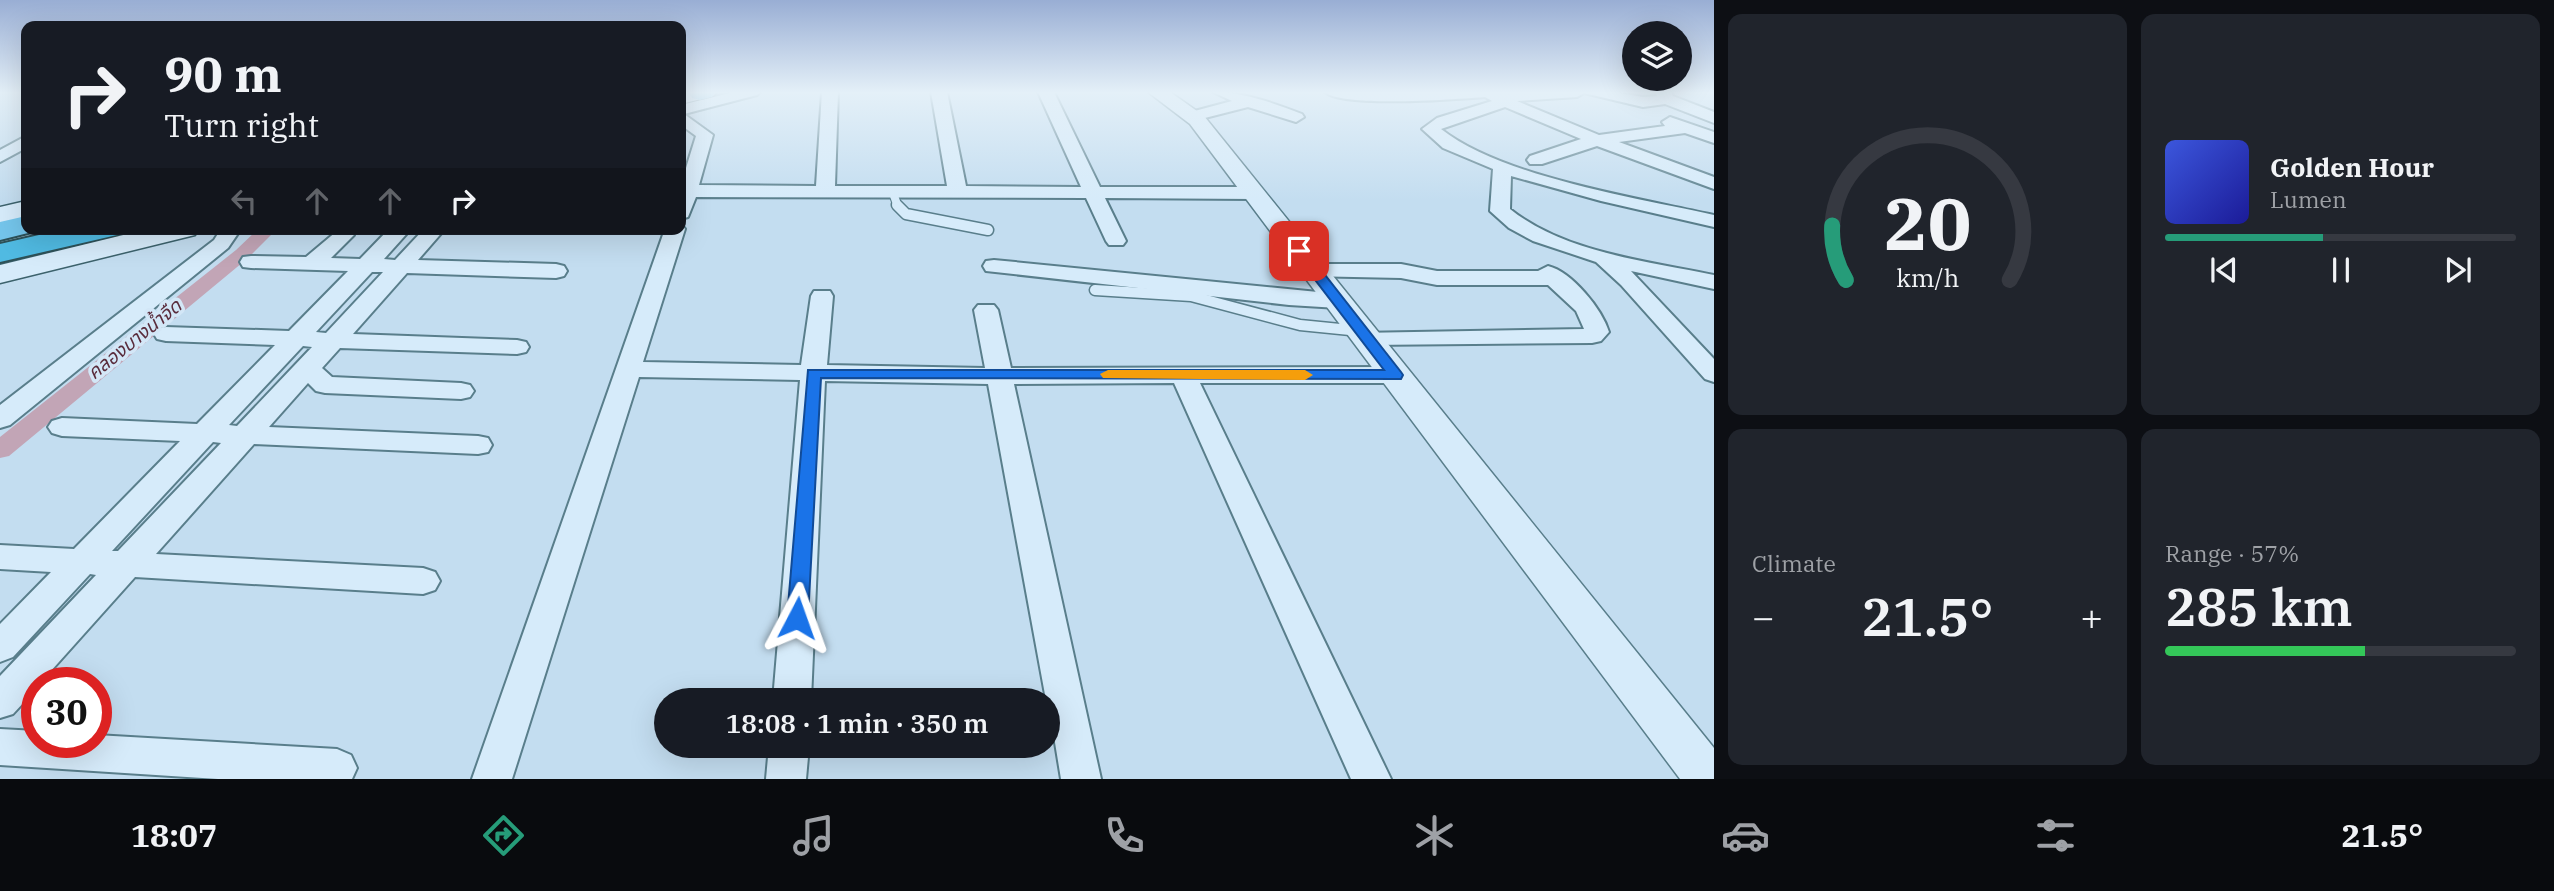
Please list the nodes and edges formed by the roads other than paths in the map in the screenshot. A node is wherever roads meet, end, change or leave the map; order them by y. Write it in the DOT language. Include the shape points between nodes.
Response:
graph roads {
  1 [pos="696,128"];
  2 [pos="828,128"];
  3 [pos="946,128"];
  4 [pos="1064,128"];
  5 [pos="1203,128"];
  6 [pos="1431,128"];
  7 [pos="1569,128"];
  8 [pos="1682,128"];
  9 [pos="1686,128"];
  10 [pos="1714,138"];
  11 [pos="1597,140"];
  12 [pos="21,144"];
  13 [pos="0,157"];
  14 [pos="1536,160"];
  15 [pos="1502,167"];
  16 [pos="1714,183"];
  17 [pos="1689,190"];
  18 [pos="688,191"];
  19 [pos="825,191"];
  20 [pos="893,193"];
  21 [pos="958,193"];
  22 [pos="1095,193"];
  23 [pos="1254,193"];
  24 [pos="686,197"];
  25 [pos="21,209"];
  26 [pos="0,214"];
  27 [pos="1714,220"];
  28 [pos="21,226"];
  29 [pos="988,230"];
  30 [pos="0,231"];
  31 [pos="21,233"];
  32 [pos="71,235"];
  33 [pos="78,235"];
  34 [pos="161,235"];
  35 [pos="227,235"];
  36 [pos="344,235"];
  37 [pos="395,235"];
  38 [pos="430,235"];
  39 [pos="673,235"];
  40 [pos="0,238"];
  41 [pos="1116,241"];
  42 [pos="0,252"];
  43 [pos="73,257"];
  44 [pos="1603,257"];
  45 [pos="251,262"];
  46 [pos="311,264"];
  47 [pos="368,264"];
  48 [pos="402,265"];
  49 [pos="995,266"];
  50 [pos="556,271"];
  51 [pos="1314,271"];
  52 [pos="0,273"];
  53 [pos="1714,282"];
  54 [pos="1095,290"];
  55 [pos="822,296"];
  56 [pos="1338,300"];
  57 [pos="986,310"];
  58 [pos="166,334"];
  59 [pos="1364,335"];
  60 [pos="296,339"];
  61 [pos="333,340"];
  62 [pos="1688,345"];
  63 [pos="517,347"];
  64 [pos="1714,352"];
  65 [pos="307,368"];
  66 [pos="628,369"];
  67 [pos="813,373"];
  68 [pos="1001,374"];
  69 [pos="1714,374"];
  70 [pos="1183,375"];
  71 [pos="1396,375"];
  72 [pos="461,391"];
  73 [pos="0,419"];
  74 [pos="62,427"];
  75 [pos="206,432"];
  76 [pos="247,433"];
  77 [pos="478,445"];
  78 [pos="0,557"];
  79 [pos="82,562"];
  80 [pos="127,563"];
  81 [pos="423,581"];
  82 [pos="0,647"];
  83 [pos="793,688"];
  84 [pos="0,702"];
  85 [pos="0,747"];
  86 [pos="788,758"];
  87 [pos="337,768"];
  88 [pos="492,779"];
  89 [pos="786,779"];
  90 [pos="1081,779"];
  91 [pos="1371,779"];
  92 [pos="1709,779"];
  1 -- 18 [label="street" via="705,135"];
  2 -- 19 [label="street"];
  3 -- 21 [label="street"];
  4 -- 22 [label="street"];
  5 -- 23 [label="street"];
  6 -- 15 [label="street" via="1443,141"];
  7 -- 11 [label="street"];
  8 -- 11 [label="street"];
  9 -- 10 [label="street"];
  11 -- 14 [label="street"];
  11 -- 16 [label="street"];
  12 -- 13 [label="street"];
  15 -- 27 [label="street"];
  15 -- 44 [label="street" via="1500,211 1506,218"];
  16 -- 17 [label="street"];
  18 -- 19 [label="street"];
  18 -- 24 [label="street"];
  19 -- 20 [label="street"];
  20 -- 21 [label="street"];
  20 -- 29 [label="lane" via="906,214"];
  21 -- 22 [label="street"];
  22 -- 23 [label="street"];
  22 -- 41 [label="street"];
  23 -- 51 [label="street"];
  25 -- 26 [label="main road"];
  28 -- 30 [label="highway"];
  31 -- 40 [label="highway"];
  32 -- 42 [label="highway"];
  33 -- 42 [label="highway"];
  34 -- 43 [label="main road"];
  35 -- 73 [label="street"];
  36 -- 46 [label="street"];
  37 -- 47 [label="street"];
  38 -- 48 [label="street"];
  39 -- 66 [label="street"];
  43 -- 52 [label="main road"];
  44 -- 53 [label="street"];
  44 -- 62 [label="street"];
  45 -- 46 [label="street"];
  46 -- 47 [label="street"];
  47 -- 48 [label="street"];
  47 -- 60 [label="street"];
  48 -- 50 [label="street"];
  48 -- 61 [label="street"];
  49 -- 56 [label="street"];
  51 -- 56 [label="street"];
  51 -- 59 [label="street" via="1401,271 1437,278 1551,275 1586,309 1597,332 1592,337"];
  54 -- 59 [label="lane" via="1191,296 1300,325"];
  55 -- 67 [label="street"];
  56 -- 59 [label="street"];
  57 -- 68 [label="street"];
  58 -- 60 [label="street"];
  59 -- 71 [label="street"];
  60 -- 61 [label="street"];
  60 -- 75 [label="street"];
  61 -- 63 [label="street"];
  61 -- 65 [label="street"];
  62 -- 64 [label="street"];
  62 -- 69 [label="street"];
  65 -- 72 [label="street" via="325,385"];
  65 -- 76 [label="street"];
  66 -- 67 [label="street"];
  66 -- 88 [label="street"];
  67 -- 68 [label="street"];
  67 -- 83 [label="street"];
  68 -- 70 [label="street"];
  68 -- 90 [label="street"];
  70 -- 71 [label="street"];
  70 -- 91 [label="street"];
  71 -- 92 [label="street"];
  74 -- 75 [label="street"];
  75 -- 76 [label="street"];
  75 -- 79 [label="street"];
  76 -- 77 [label="street"];
  76 -- 80 [label="street"];
  78 -- 79 [label="street"];
  79 -- 80 [label="street"];
  79 -- 82 [label="street"];
  80 -- 81 [label="street"];
  80 -- 84 [label="street"];
  85 -- 87 [label="street"];
  86 -- 89 [label="street"];
}
